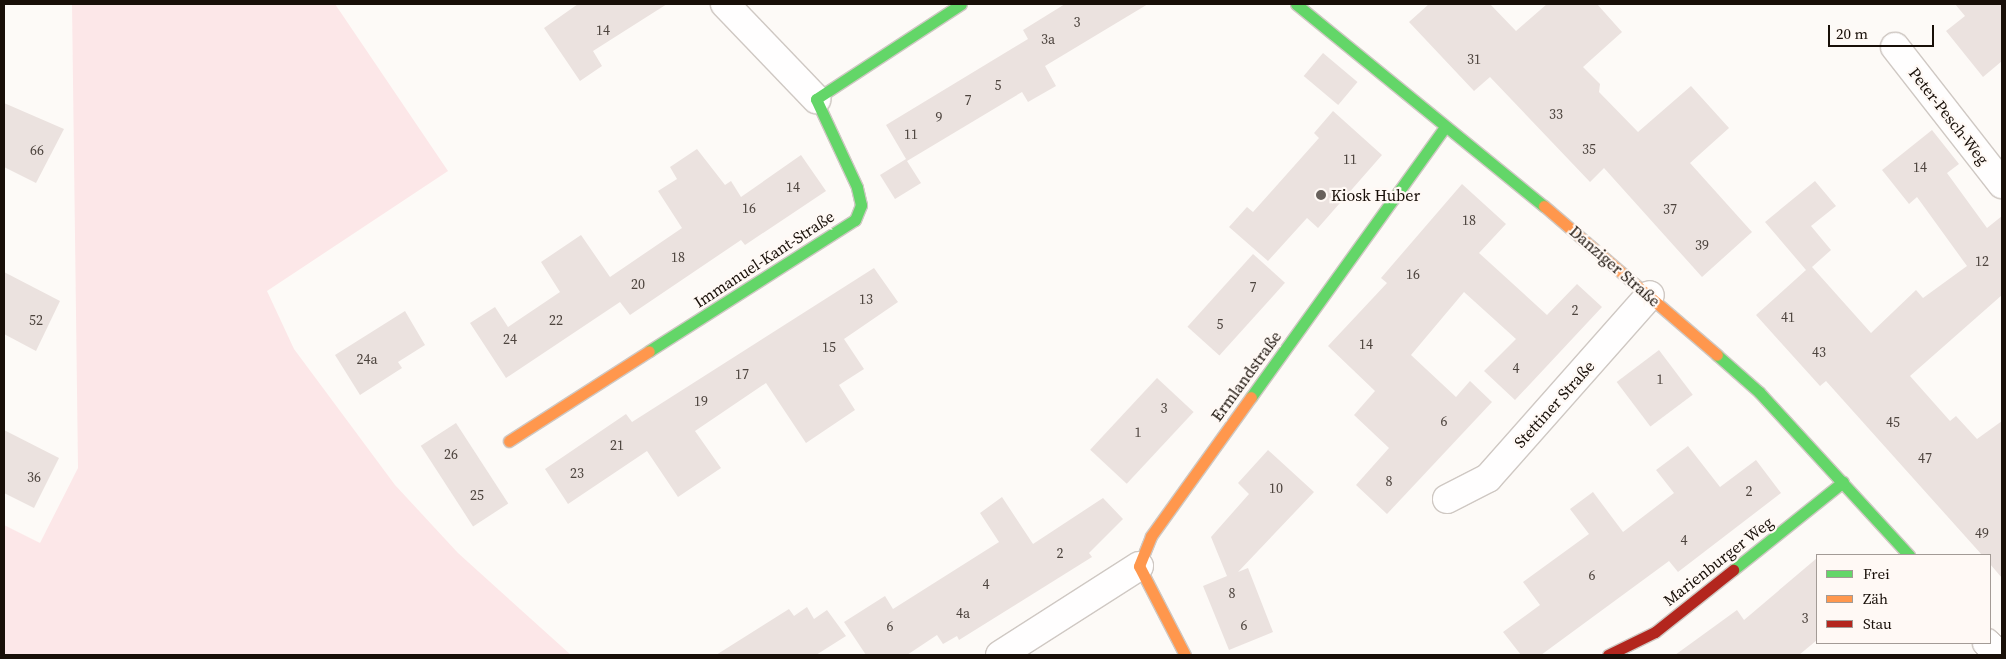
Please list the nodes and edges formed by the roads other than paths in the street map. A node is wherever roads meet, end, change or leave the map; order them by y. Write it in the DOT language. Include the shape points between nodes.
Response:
graph roads {
  1 [pos="725,4"];
  2 [pos="961,4"];
  3 [pos="1296,4"];
  4 [pos="1896,46"];
  5 [pos="816,99"];
  6 [pos="1445,127"];
  7 [pos="2002,184"];
  8 [pos="1650,296"];
  9 [pos="509,441"];
  10 [pos="1843,482"];
  11 [pos="1447,498"];
  12 [pos="1908,554"];
  13 [pos="1139,566"];
  14 [pos="1988,644"];
  15 [pos="1000,655"];
  16 [pos="1185,655"];
  17 [pos="1608,655"];
  18 [pos="1998,655"];
  1 -- 5 [label="street"];
  2 -- 5 [label="street"];
  3 -- 6 [label="street, Danziger Straße"];
  4 -- 7 [label="street, Peter-Pesch-Weg"];
  5 -- 9 [label="street, Immanuel-Kant-Straße" via="857,187 861,205 855,220"];
  6 -- 8 [label="street, Danziger Straße"];
  6 -- 13 [label="street, Ermlandstraße" via="1151,536"];
  8 -- 10 [label="street, Danziger Straße" via="1758,392"];
  8 -- 11 [label="street, Stettiner Straße" via="1488,478"];
  10 -- 12 [label="street, Danziger Straße"];
  10 -- 17 [label="street, Marienburger Weg" via="1655,632"];
  13 -- 15 [label="street"];
  13 -- 16 [label="street"];
  14 -- 18 [label="street"];
}
